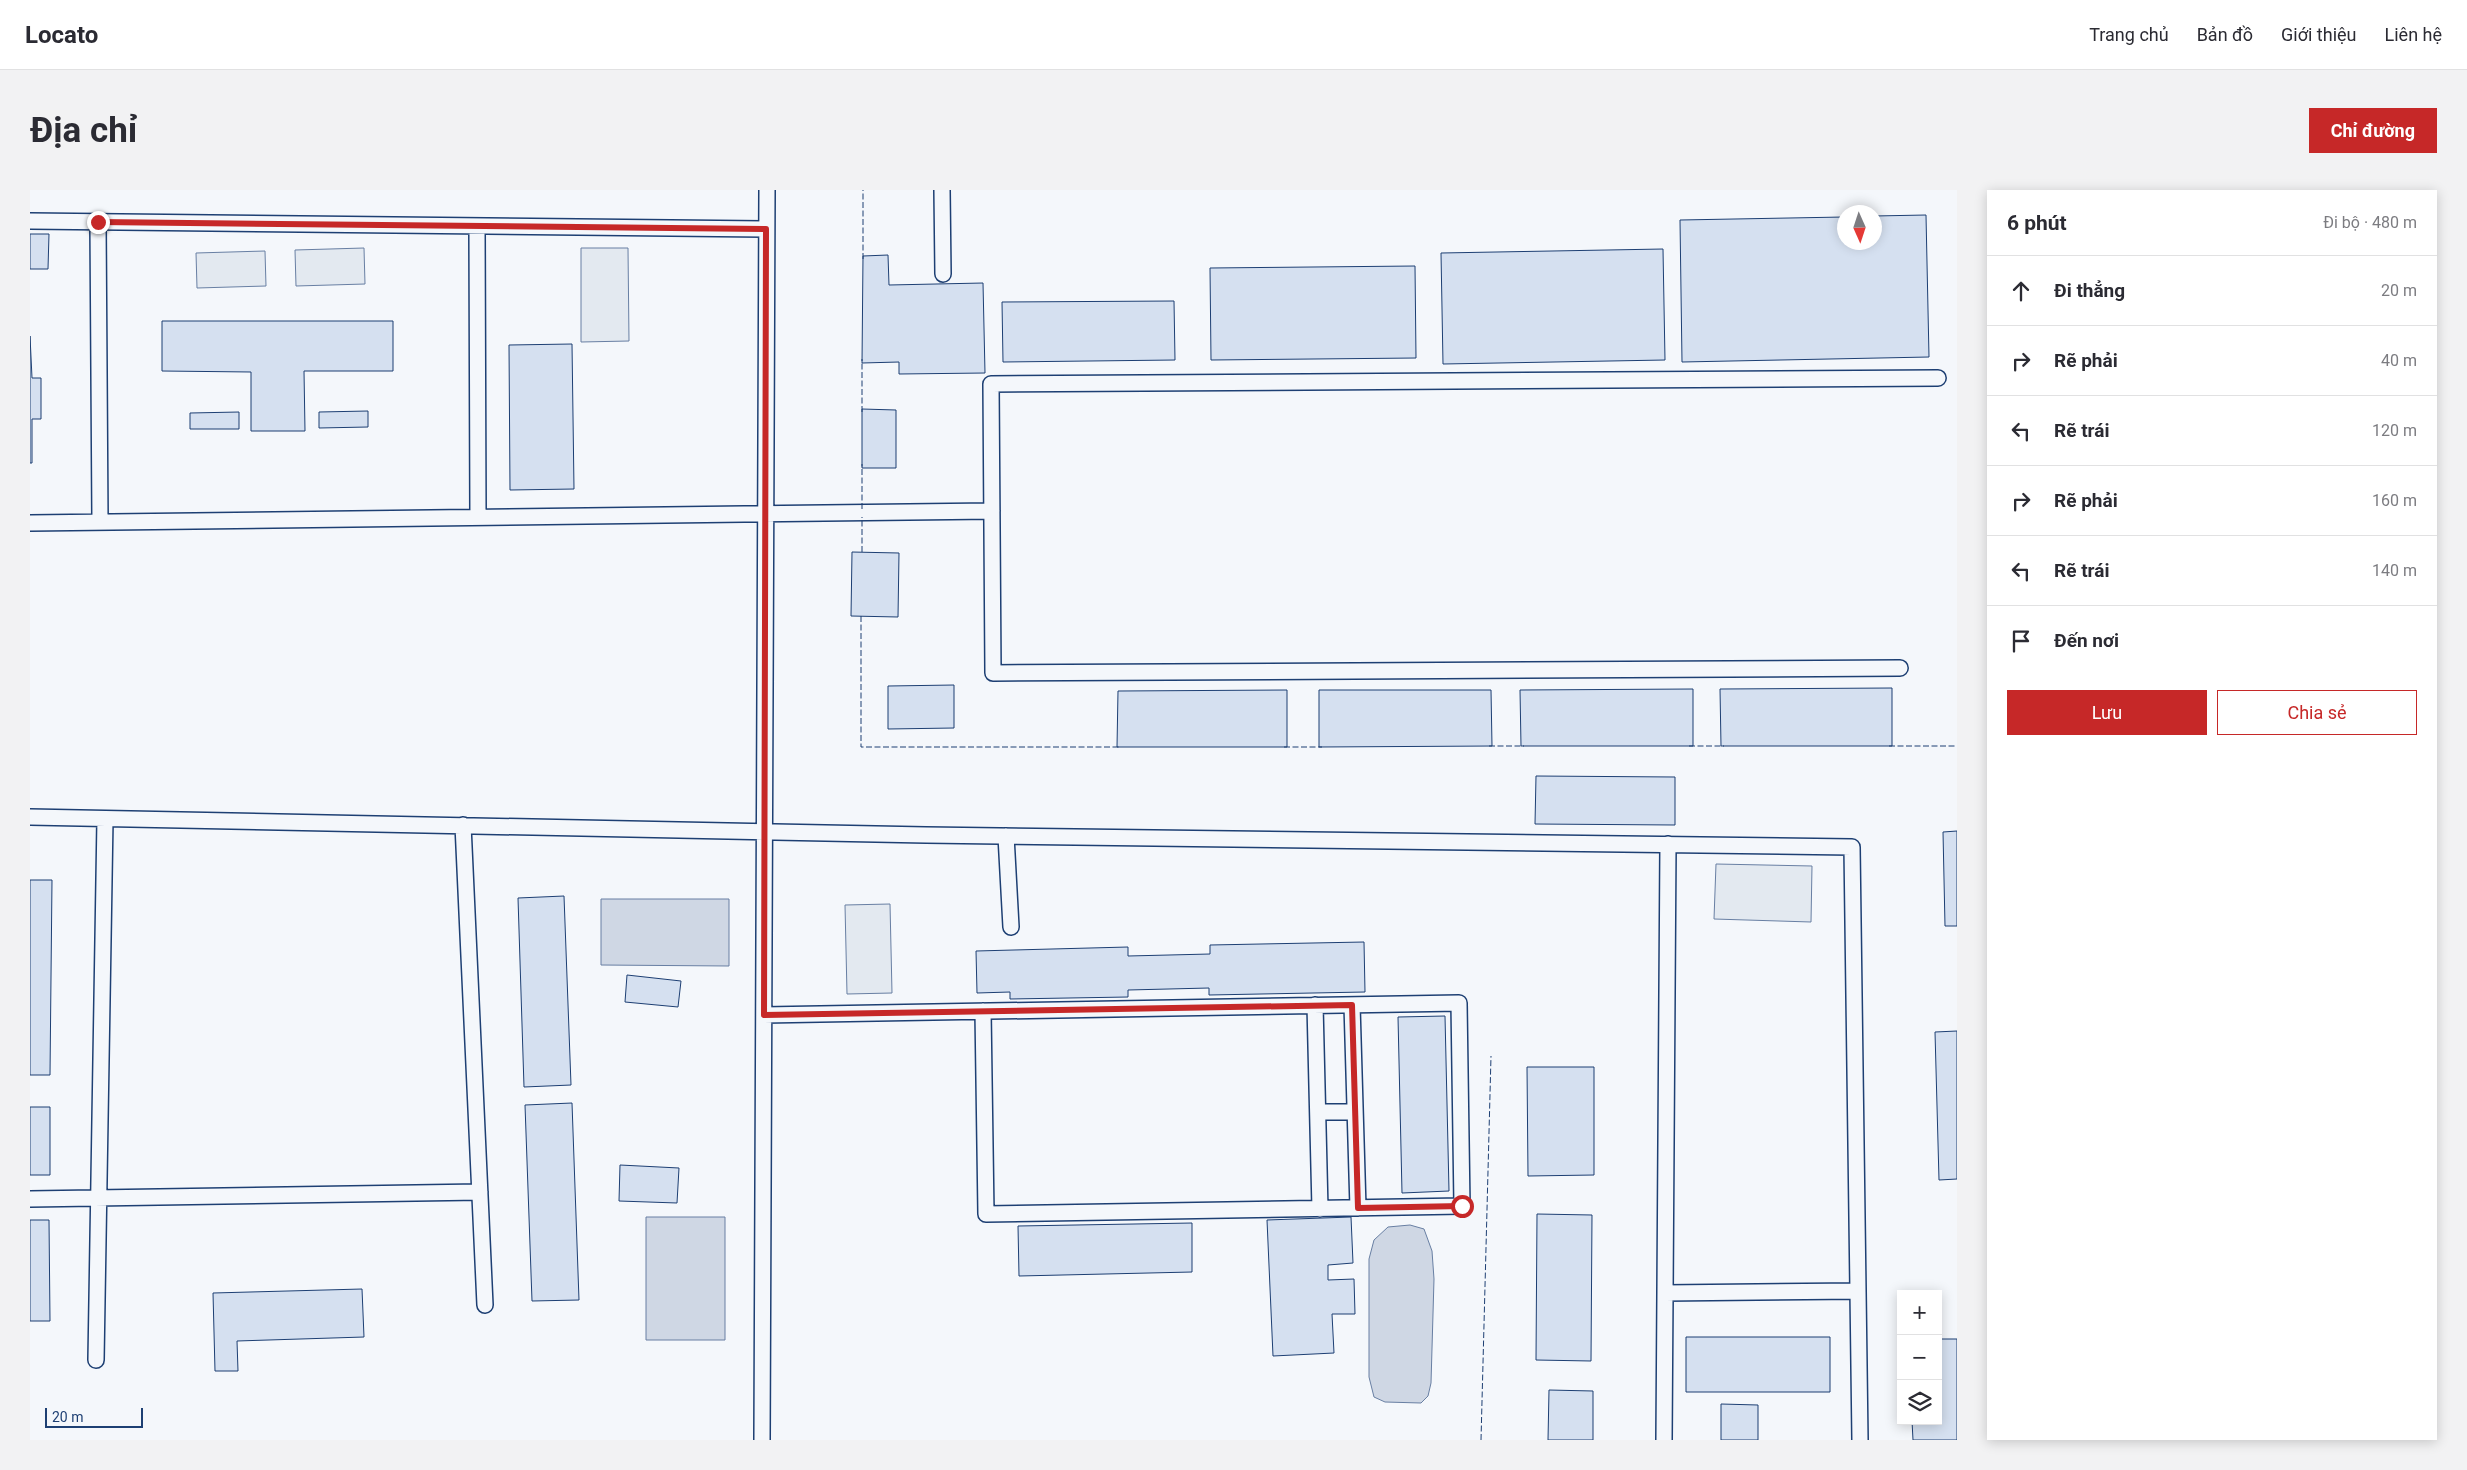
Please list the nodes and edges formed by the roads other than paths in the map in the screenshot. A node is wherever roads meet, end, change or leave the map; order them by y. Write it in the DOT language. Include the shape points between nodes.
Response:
graph roads {
  1 [pos="767,190"];
  2 [pos="942,190"];
  3 [pos="30,221"];
  4 [pos="98,222"];
  5 [pos="477,226"];
  6 [pos="766,229"];
  7 [pos="943,274"];
  8 [pos="1938,378"];
  9 [pos="992,511"];
  10 [pos="765,514"];
  11 [pos="478,517"];
  12 [pos="100,522"];
  13 [pos="30,523"];
  14 [pos="1900,668"];
  15 [pos="30,817"];
  16 [pos="105,818"];
  17 [pos="462,825"];
  18 [pos="764,832"];
  19 [pos="1006,836"];
  20 [pos="1668,844"];
  21 [pos="1011,927"];
  22 [pos="1315,1005"];
  23 [pos="1352,1005"];
  24 [pos="983,1011"];
  25 [pos="764,1015"];
  26 [pos="1318,1112"];
  27 [pos="1355,1112"];
  28 [pos="480,1192"];
  29 [pos="98,1198"];
  30 [pos="30,1199"];
  31 [pos="1358,1208"];
  32 [pos="1320,1209"];
  33 [pos="1858,1291"];
  34 [pos="1665,1292"];
  35 [pos="485,1305"];
  36 [pos="96,1360"];
  37 [pos="762,1440"];
  38 [pos="1664,1440"];
  39 [pos="1860,1440"];
  1 -- 6 [label="lane"];
  2 -- 7 [label="lane"];
  3 -- 4 [label="lane"];
  4 -- 5 [label="lane"];
  4 -- 12 [label="lane"];
  5 -- 6 [label="lane"];
  5 -- 11 [label="lane"];
  6 -- 10 [label="lane"];
  8 -- 9 [label="lane" via="991,384"];
  9 -- 10 [label="lane"];
  9 -- 14 [label="lane" via="993,673"];
  10 -- 11 [label="lane"];
  10 -- 18 [label="lane"];
  11 -- 12 [label="lane"];
  12 -- 13 [label="lane"];
  15 -- 16 [label="lane"];
  16 -- 17 [label="lane"];
  16 -- 29 [label="lane"];
  17 -- 18 [label="lane"];
  17 -- 28 [label="lane"];
  18 -- 19 [label="lane"];
  18 -- 25 [label="lane"];
  19 -- 20 [label="lane"];
  19 -- 21 [label="lane"];
  20 -- 33 [label="lane" via="1852,847"];
  20 -- 34 [label="lane"];
  22 -- 23 [label="lane"];
  22 -- 24 [label="lane"];
  22 -- 26 [label="lane"];
  23 -- 27 [label="lane"];
  23 -- 31 [label="lane" via="1458,1003 1462,1206"];
  24 -- 25 [label="lane"];
  24 -- 32 [label="lane" via="986,1214"];
  25 -- 37 [label="lane"];
  26 -- 27 [label="lane"];
  26 -- 32 [label="lane"];
  27 -- 31 [label="lane"];
  28 -- 29 [label="lane"];
  28 -- 35 [label="lane"];
  29 -- 30 [label="lane"];
  29 -- 36 [label="lane"];
  31 -- 32 [label="lane"];
  33 -- 34 [label="lane"];
  33 -- 39 [label="lane"];
  34 -- 38 [label="lane"];
}
